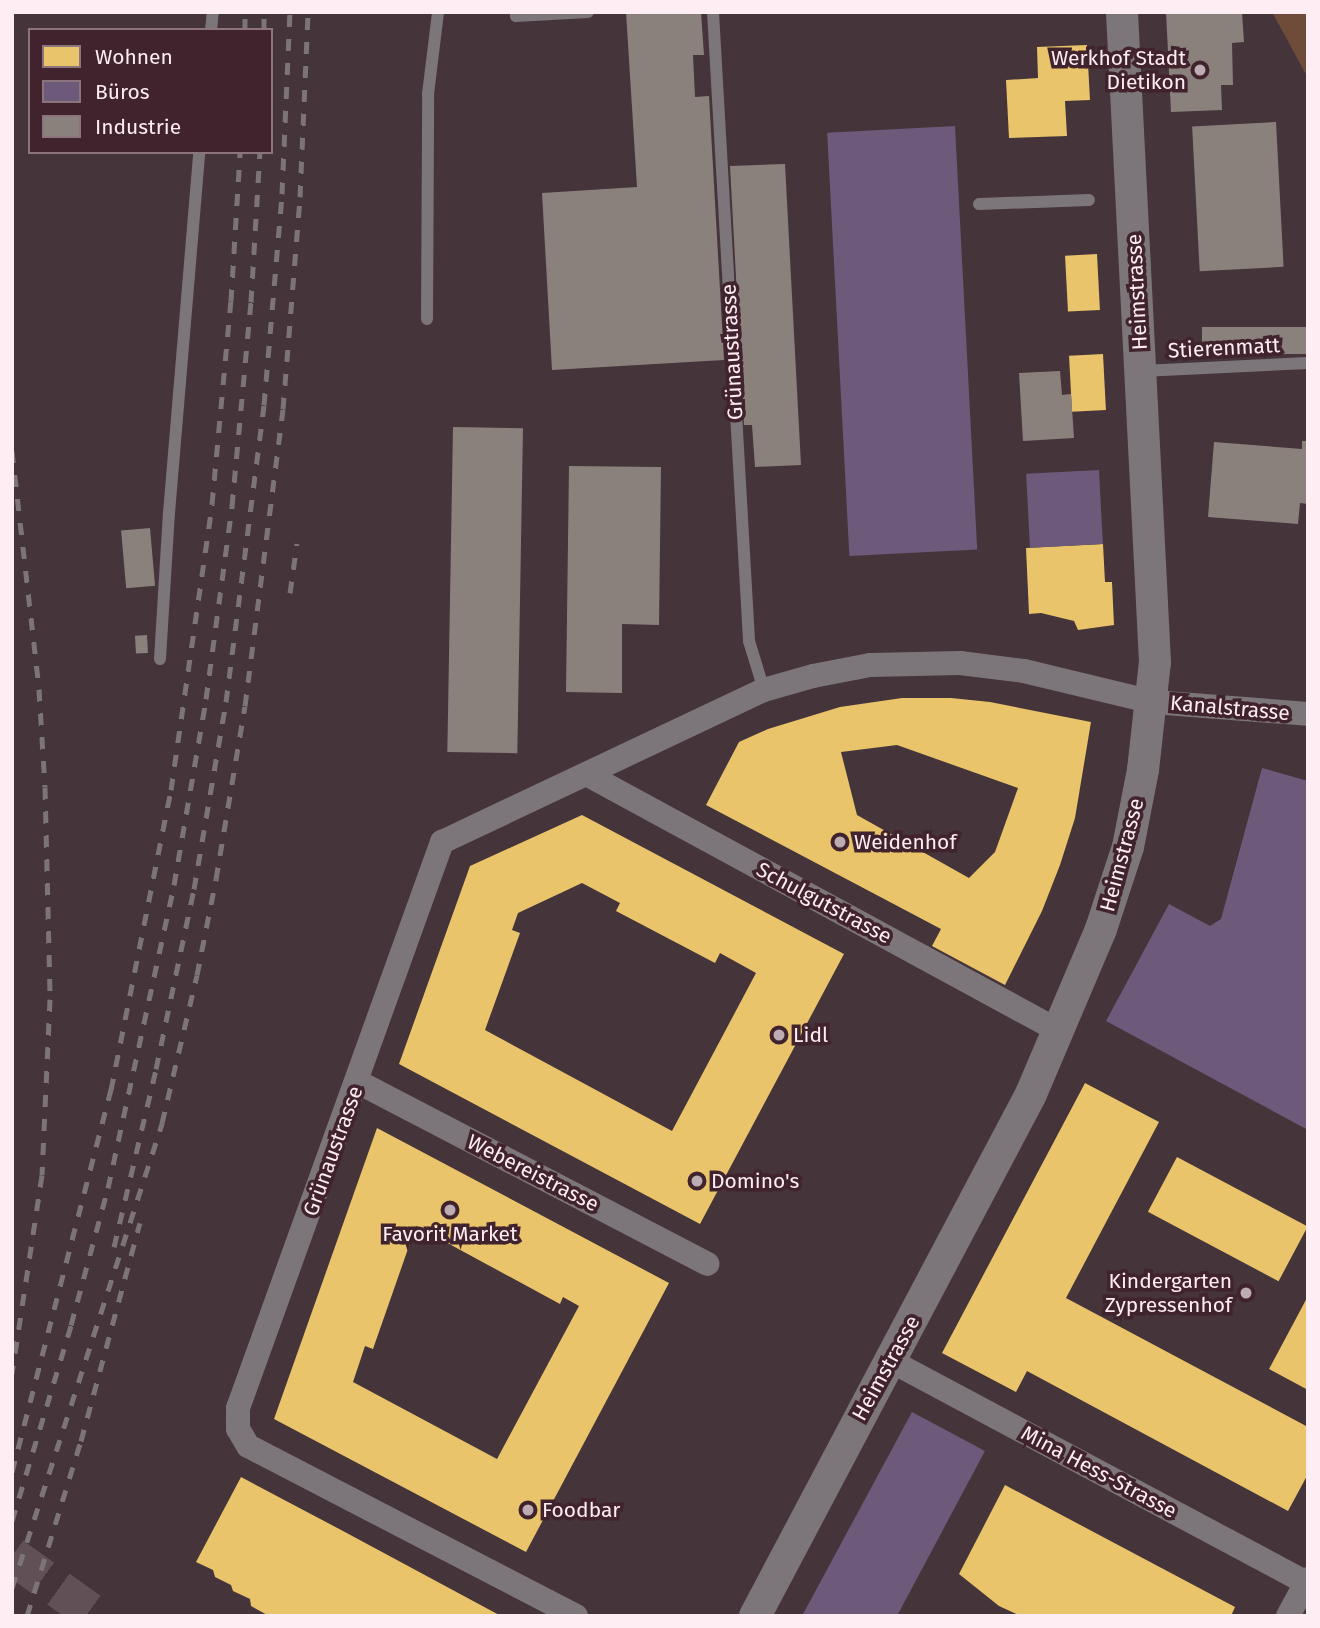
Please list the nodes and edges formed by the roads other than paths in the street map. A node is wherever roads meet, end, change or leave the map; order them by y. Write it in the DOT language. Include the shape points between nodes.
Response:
graph roads {
  1 [pos="438,12"];
  2 [pos="516,12"];
  3 [pos="588,12"];
  4 [pos="713,12"];
  5 [pos="1122,12"];
  6 [pos="199,154"];
  7 [pos="1089,200"];
  8 [pos="979,204"];
  9 [pos="428,319"];
  10 [pos="1308,363"];
  11 [pos="1142,371"];
  12 [pos="160,659"];
  13 [pos="764,690"];
  14 [pos="1153,702"];
  15 [pos="1308,714"];
  16 [pos="588,775"];
  17 [pos="1059,1031"];
  18 [pos="358,1082"];
  19 [pos="708,1264"];
  20 [pos="891,1361"];
  21 [pos="1307,1582"];
  22 [pos="576,1616"];
  23 [pos="755,1616"];
  24 [pos="1288,1616"];
  1 -- 9 [label="lane" via="428,94"];
  2 -- 3 [label="lane" via="516,16"];
  4 -- 13 [label="lane, Grünaustrasse" via="749,641"];
  5 -- 11 [label="street, Heimstrasse"];
  6 -- 12 [label="lane"];
  7 -- 8 [label="lane"];
  10 -- 11 [label="lane, Stierenmatt"];
  11 -- 14 [label="street, Heimstrasse" via="1154,610"];
  13 -- 14 [label="street, Grünaustrasse" via="870,665 960,663 1024,671"];
  13 -- 16 [label="street, Grünaustrasse"];
  14 -- 15 [label="street, Kanalstrasse"];
  14 -- 17 [label="street, Heimstrasse" via="1128,847 1101,929"];
  16 -- 17 [label="street, Schulgutstrasse"];
  16 -- 18 [label="street, Grünaustrasse" via="442,842"];
  17 -- 20 [label="street, Heimstrasse"];
  18 -- 19 [label="street, Webereistrasse"];
  18 -- 22 [label="street, Grünaustrasse" via="238,1408 238,1429 248,1446"];
  20 -- 21 [label="street, Mina Hess-Strasse"];
  20 -- 23 [label="street, Heimstrasse"];
  21 -- 24 [label="street"];
}
